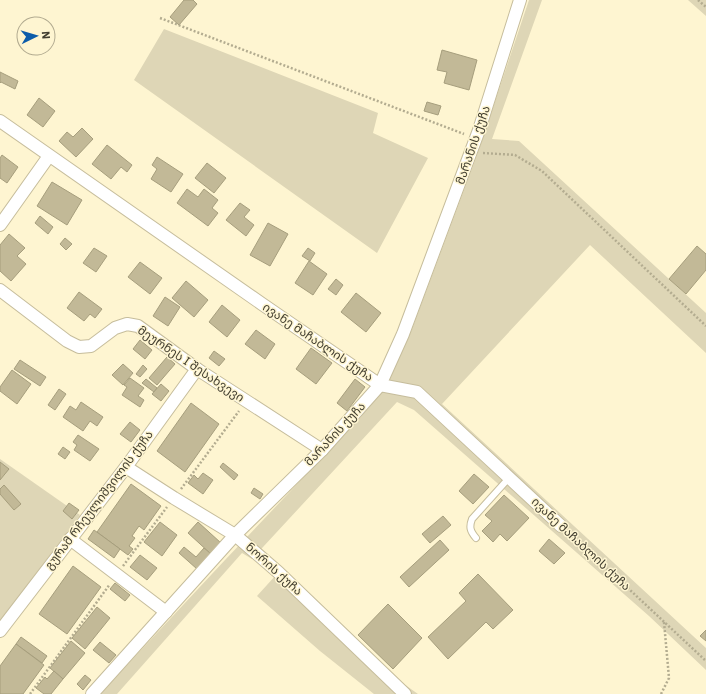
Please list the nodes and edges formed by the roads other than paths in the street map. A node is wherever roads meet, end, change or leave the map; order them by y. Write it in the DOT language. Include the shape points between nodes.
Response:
graph roads {
  1 [pos="520,0"];
  2 [pos="0,121"];
  3 [pos="49,156"];
  4 [pos="0,225"];
  5 [pos="0,290"];
  6 [pos="197,369"];
  7 [pos="380,385"];
  8 [pos="322,450"];
  9 [pos="126,466"];
  10 [pos="509,478"];
  11 [pos="561,526"];
  12 [pos="235,535"];
  13 [pos="476,538"];
  14 [pos="70,539"];
  15 [pos="166,612"];
  16 [pos="0,631"];
  17 [pos="92,694"];
  18 [pos="405,694"];
  1 -- 7 [label="street, მარანის ქუჩა" via="476,139 403,334"];
  2 -- 3 [label="street, ივანე მაჩაბლის ქუჩა"];
  3 -- 4 [label="street"];
  3 -- 7 [label="street, ივანე მაჩაბლის ქუჩა"];
  5 -- 6 [label="street, მეურნეს I შესახვევი" via="67,341 79,347 91,346 115,328 127,324 138,326"];
  6 -- 8 [label="street, მეურნეს I შესახვევი"];
  6 -- 9 [label="street, გურამ რჩეულიშვილის ქუჩა"];
  7 -- 8 [label="street, მარანის ქუჩა"];
  7 -- 10 [label="street, ივანე მაჩაბლის ქუჩა" via="417,392"];
  8 -- 12 [label="street, მარანის ქუჩა"];
  9 -- 12 [label="street, ნორის ქუჩა"];
  9 -- 14 [label="street, გურამ რჩეულიშვილის ქუჩა"];
  10 -- 11 [label="street, ივანე მაჩაბლის ქუჩა"];
  10 -- 13 [label="lane" via="472,518 470,526"];
  12 -- 15 [label="street, მარანის ქუჩა"];
  12 -- 18 [label="street, ნორის ქუჩა" via="278,572"];
  14 -- 15 [label="street"];
  14 -- 16 [label="street, გურამ რჩეულიშვილის ქუჩა"];
  15 -- 17 [label="street, მარანის ქუჩა"];
}
